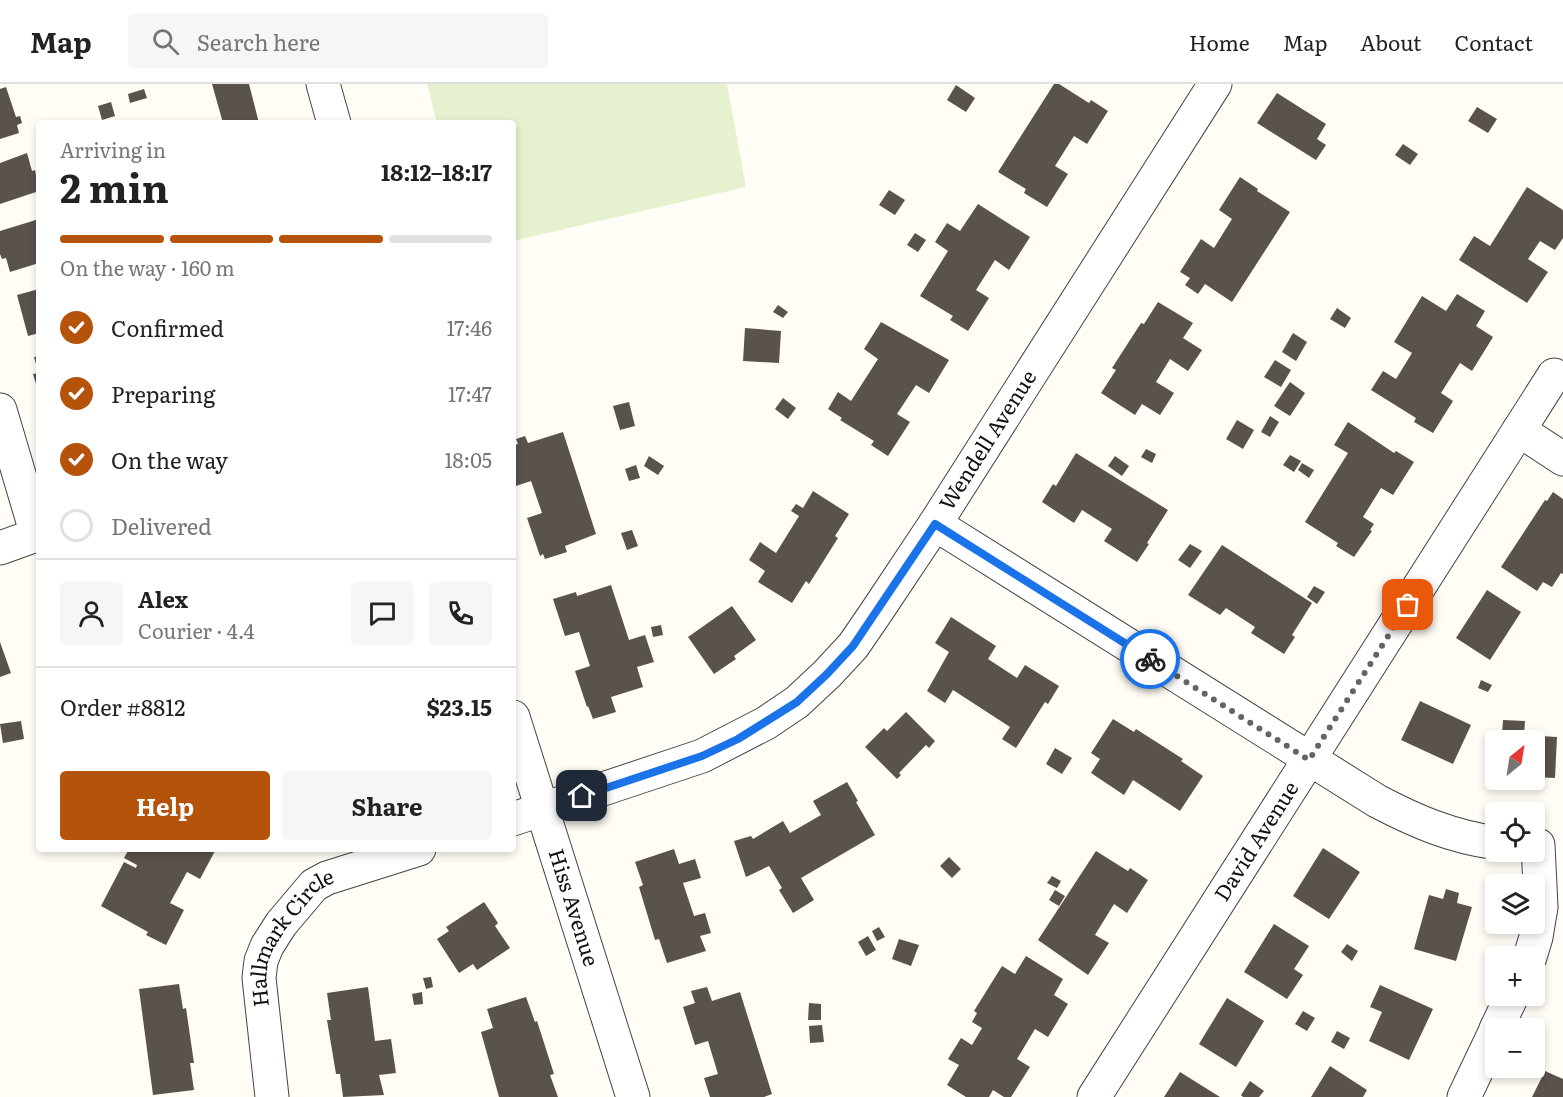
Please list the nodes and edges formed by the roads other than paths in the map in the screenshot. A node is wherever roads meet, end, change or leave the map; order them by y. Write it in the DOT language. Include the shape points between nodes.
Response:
graph roads {
  1 [pos="322,84"];
  2 [pos="1215,84"];
  3 [pos="332,120"];
  4 [pos="1554,375"];
  5 [pos="0,410"];
  6 [pos="1519,430"];
  7 [pos="1563,459"];
  8 [pos="935,524"];
  9 [pos="36,527"];
  10 [pos="36,535"];
  11 [pos="0,548"];
  12 [pos="516,736"];
  13 [pos="1309,760"];
  14 [pos="528,814"];
  15 [pos="1485,841"];
  16 [pos="409,852"];
  17 [pos="1544,862"];
  18 [pos="1533,946"];
  19 [pos="1485,1053"];
  20 [pos="272,1097"];
  21 [pos="633,1097"];
  22 [pos="1095,1097"];
  23 [pos="1464,1097"];
  1 -- 3 [label="street"];
  2 -- 8 [label="street, Wendell Avenue"];
  4 -- 6 [label="street, David Avenue"];
  5 -- 9 [label="street"];
  6 -- 7 [label="street"];
  6 -- 13 [label="street, David Avenue"];
  8 -- 13 [label="street"];
  8 -- 14 [label="street, Wendell Avenue" via="853,646 797,702 738,739 702,756"];
  10 -- 11 [label="street"];
  12 -- 14 [label="street, Hiss Avenue"];
  13 -- 15 [label="street" via="1417,821"];
  13 -- 22 [label="street, David Avenue"];
  14 -- 21 [label="street, Hiss Avenue"];
  16 -- 20 [label="street, Hallmark Circle" via="314,885 267,946 259,978"];
  17 -- 18 [label="street"];
  19 -- 23 [label="street"];
}
